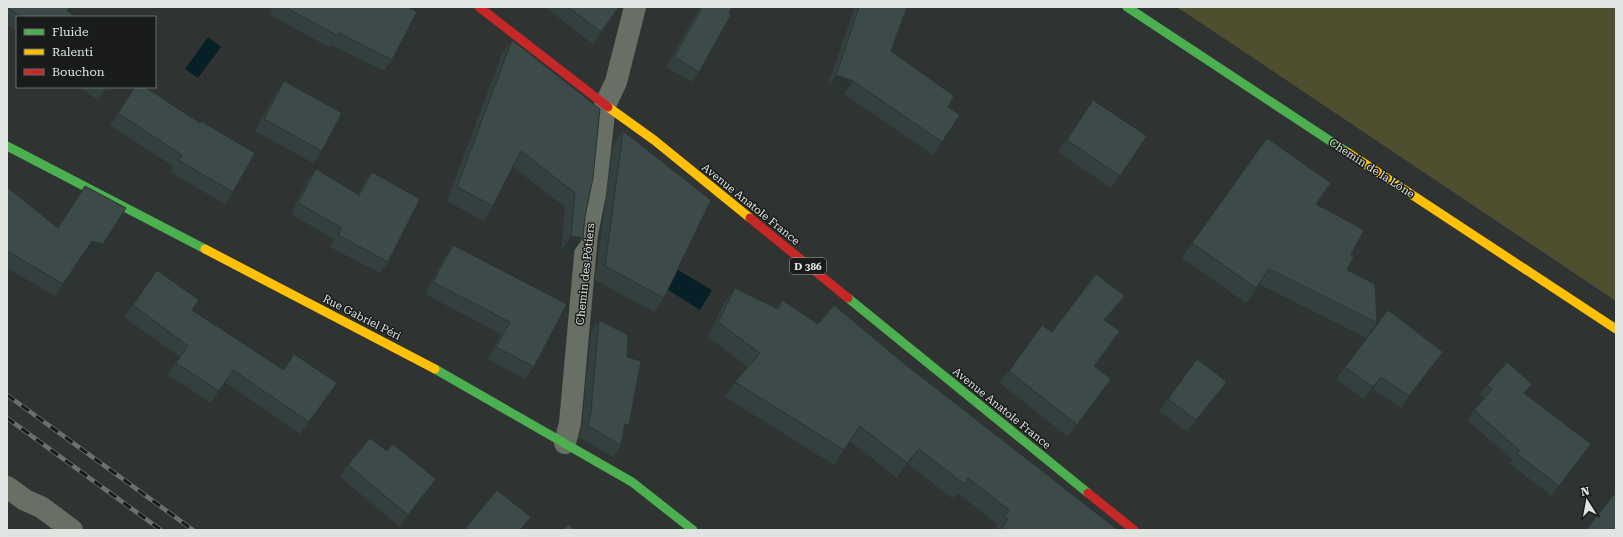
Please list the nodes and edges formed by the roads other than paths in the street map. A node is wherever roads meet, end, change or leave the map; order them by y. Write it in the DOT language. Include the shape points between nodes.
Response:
graph roads {
  1 [pos="479,7"];
  2 [pos="635,7"];
  3 [pos="1128,7"];
  4 [pos="605,105"];
  5 [pos="7,146"];
  6 [pos="1616,329"];
  7 [pos="565,443"];
  8 [pos="7,487"];
  9 [pos="72,530"];
  10 [pos="693,530"];
  11 [pos="1134,530"];
  1 -- 4 [label="street, Avenue Anatole France / D 386"];
  2 -- 4 [label="street" via="616,82"];
  3 -- 6 [label="street, Chemin de la Lône"];
  4 -- 7 [label="street, Chemin des Pôtiers" via="588,234 570,423"];
  4 -- 11 [label="street, Avenue Anatole France / D 386" via="660,145"];
  5 -- 7 [label="street, Rue Gabriel Péri" via="418,359"];
  7 -- 10 [label="street, Rue Gabriel Péri" via="632,482"];
  8 -- 9 [label="street" via="25,500 41,507"];
}
